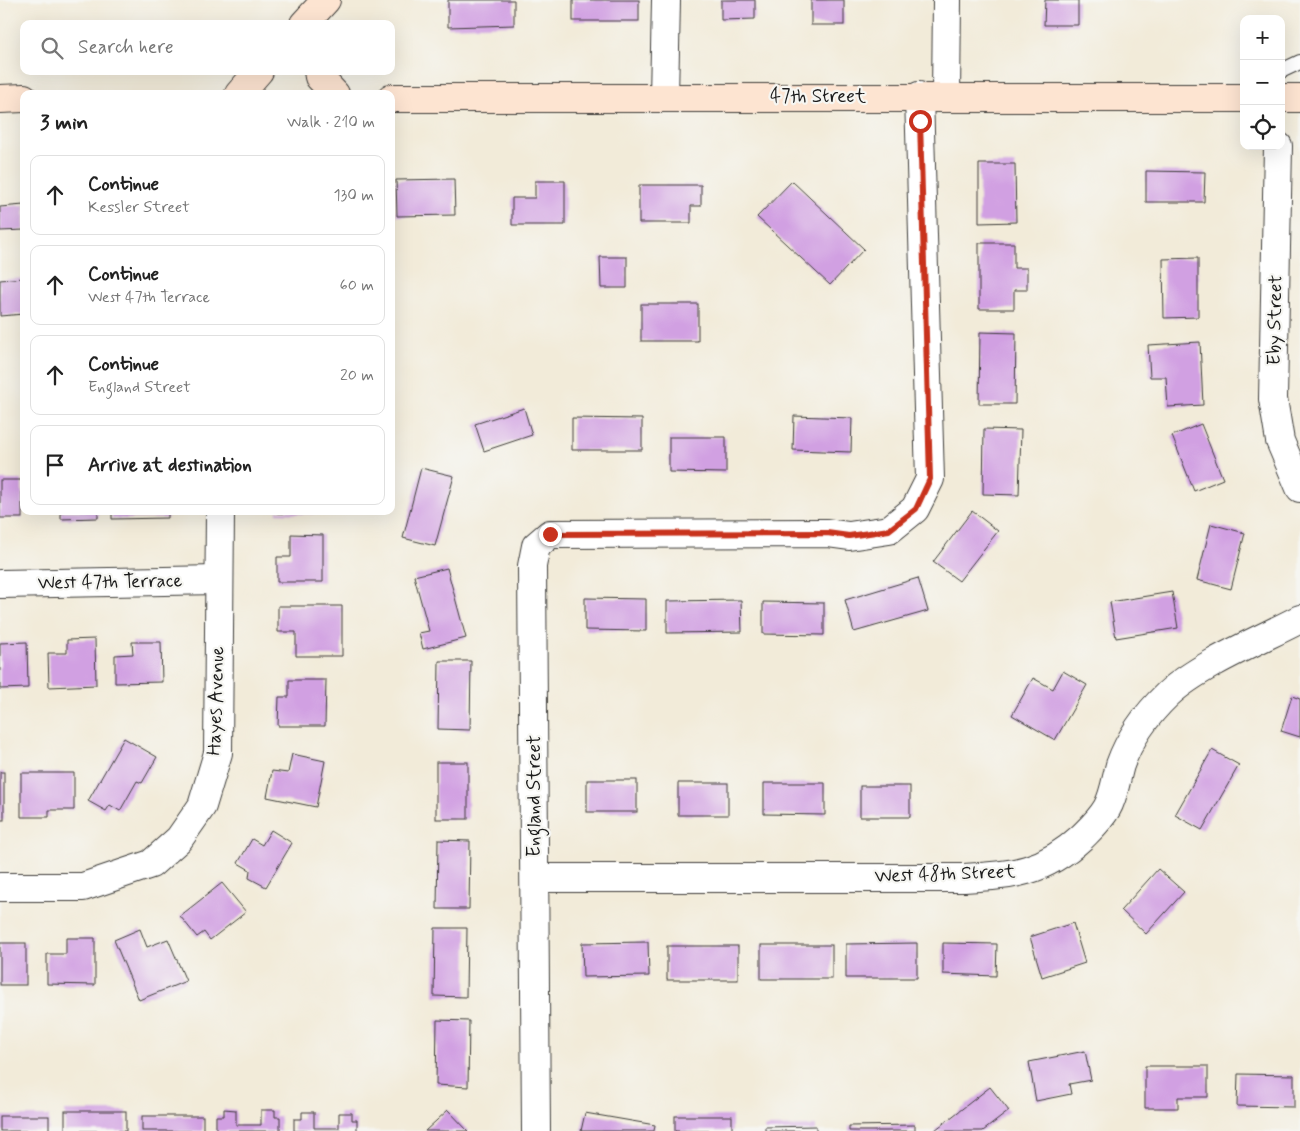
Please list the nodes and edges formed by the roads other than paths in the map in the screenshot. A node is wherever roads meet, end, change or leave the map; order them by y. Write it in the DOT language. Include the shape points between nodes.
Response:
graph roads {
  1 [pos="666,0"];
  2 [pos="947,0"];
  3 [pos="1300,62"];
  4 [pos="1285,69"];
  5 [pos="256,75"];
  6 [pos="319,75"];
  7 [pos="243,90"];
  8 [pos="330,90"];
  9 [pos="919,96"];
  10 [pos="946,96"];
  11 [pos="664,97"];
  12 [pos="0,98"];
  13 [pos="20,98"];
  14 [pos="395,98"];
  15 [pos="1240,98"];
  16 [pos="1285,98"];
  17 [pos="1300,98"];
  18 [pos="1278,150"];
  19 [pos="1300,488"];
  20 [pos="220,515"];
  21 [pos="219,580"];
  22 [pos="0,584"];
  23 [pos="1300,619"];
  24 [pos="535,878"];
  25 [pos="0,887"];
  26 [pos="536,1131"];
  1 -- 11 [label="street"];
  2 -- 10 [label="street"];
  3 -- 4 [label="lane"];
  5 -- 7 [label="main road"];
  6 -- 8 [label="main road"];
  9 -- 10 [label="main road, 47th Street"];
  9 -- 11 [label="main road, 47th Street"];
  9 -- 24 [label="street, England Street" via="930,479 916,509 889,530 849,536 827,533 550,534 536,546 532,566"];
  10 -- 15 [label="main road, 47th Street"];
  11 -- 14 [label="main road, 47th Street"];
  12 -- 13 [label="main road"];
  16 -- 17 [label="main road"];
  18 -- 19 [label="street, Eby Street" via="1273,399 1280,442"];
  20 -- 21 [label="street, Hayes Avenue"];
  21 -- 22 [label="street, West 47th Terrace"];
  21 -- 25 [label="street, Hayes Avenue" via="218,753 202,806 179,839 151,864 84,887"];
  23 -- 24 [label="street, West 48th Street" via="1206,668 1169,693 1129,742 1107,807 1099,819 1068,850 1046,864 1011,875 964,878"];
  24 -- 26 [label="street, England Street"];
}
